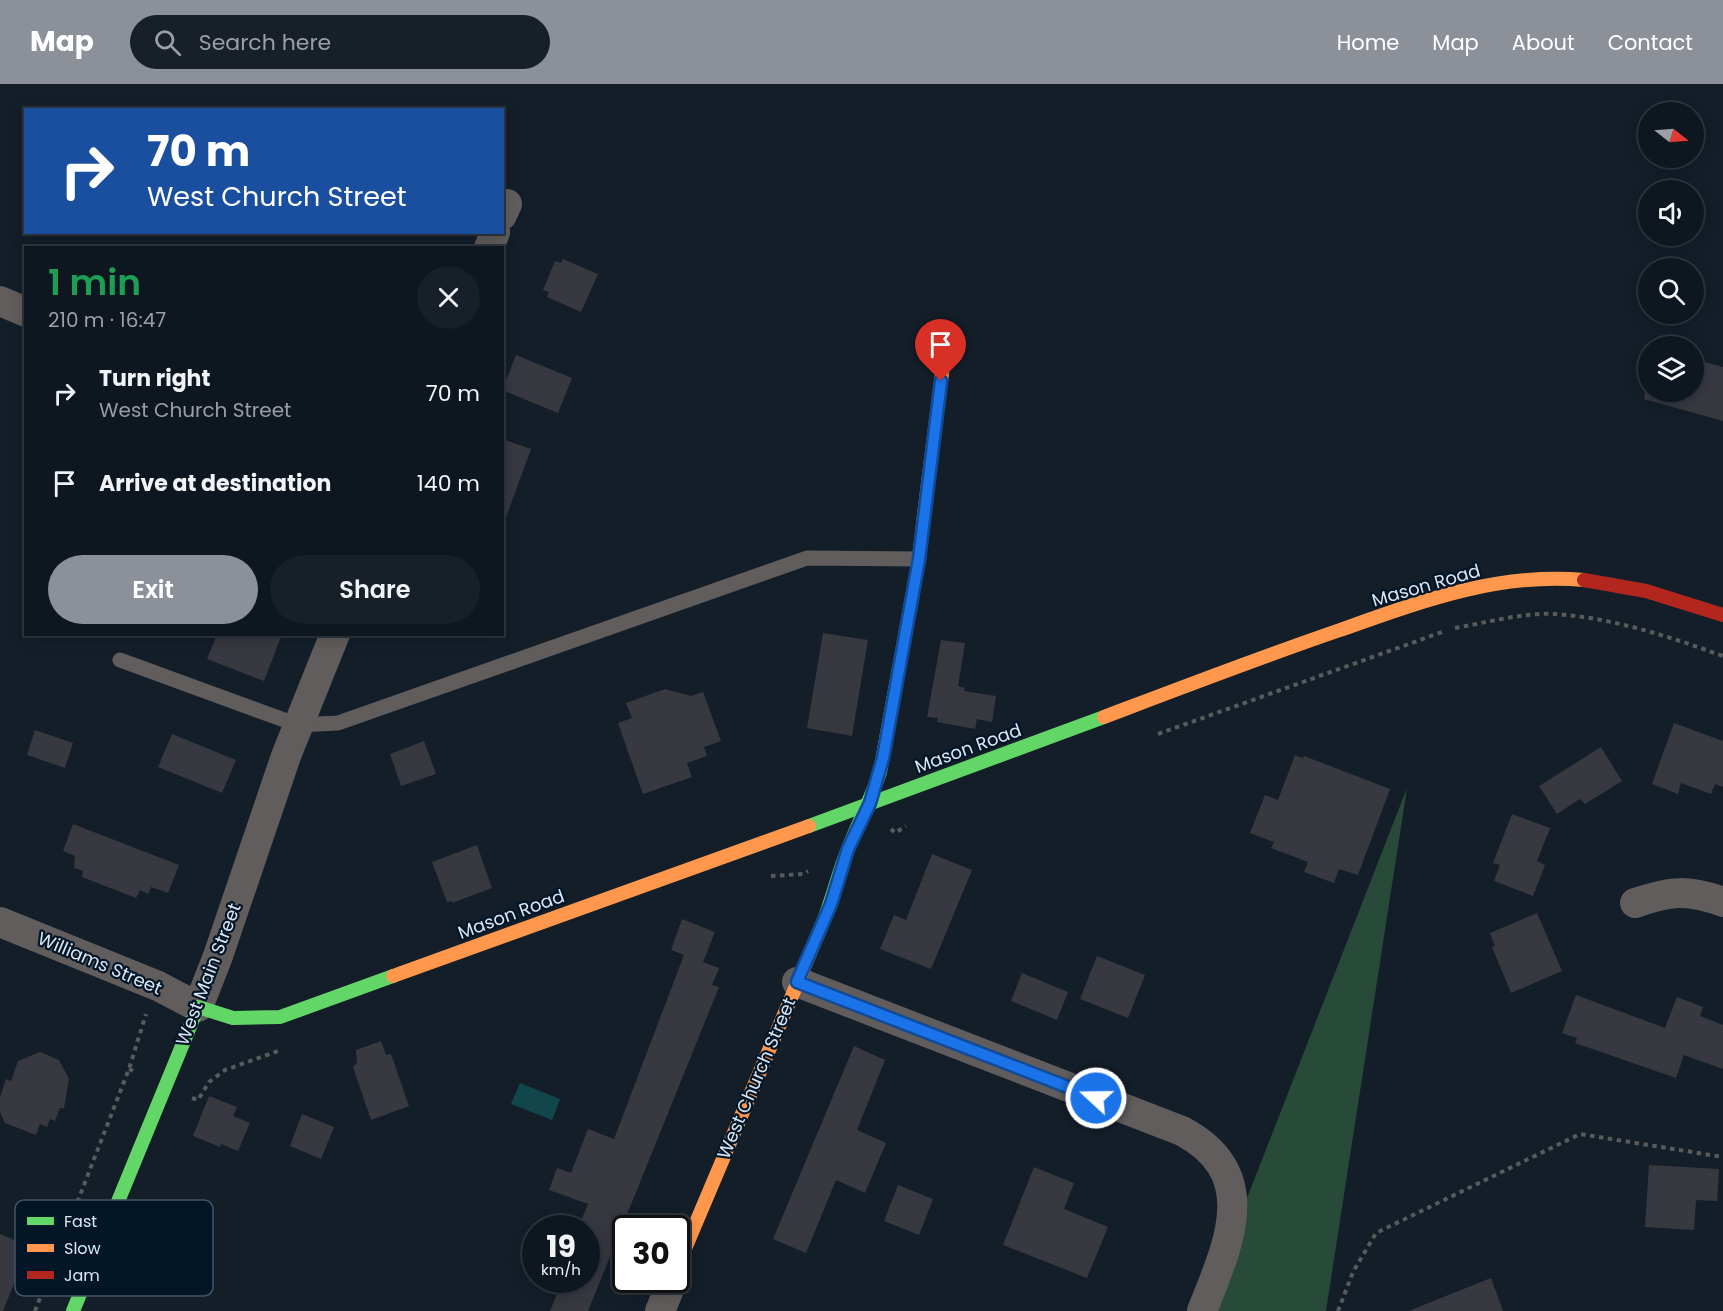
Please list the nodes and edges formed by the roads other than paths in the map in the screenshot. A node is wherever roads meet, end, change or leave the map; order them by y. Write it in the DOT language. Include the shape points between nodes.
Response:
graph roads {
  1 [pos="0,301"];
  2 [pos="24,311"];
  3 [pos="944,358"];
  4 [pos="919,559"];
  5 [pos="1723,615"];
  6 [pos="334,636"];
  7 [pos="120,660"];
  8 [pos="298,725"];
  9 [pos="870,803"];
  10 [pos="1723,902"];
  11 [pos="1635,903"];
  12 [pos="0,922"];
  13 [pos="797,982"];
  14 [pos="198,1007"];
  15 [pos="119,1200"];
  16 [pos="690,1236"];
  17 [pos="668,1293"];
  18 [pos="79,1296"];
  19 [pos="73,1311"];
  20 [pos="660,1311"];
  21 [pos="1202,1311"];
  1 -- 2 [label="street"];
  3 -- 4 [label="main road, West Church Street"];
  4 -- 8 [label="lane" via="807,558 338,723"];
  4 -- 9 [label="main road, West Church Street" via="883,758"];
  5 -- 9 [label="main road, Mason Road" via="1627,584 1582,578 1513,580 1446,594 1295,645"];
  6 -- 8 [label="street, West Main Street"];
  7 -- 8 [label="lane"];
  8 -- 14 [label="street, West Main Street"];
  9 -- 13 [label="main road, West Church Street" via="848,849 831,904"];
  9 -- 14 [label="main road, Mason Road" via="280,1017 233,1018"];
  10 -- 11 [label="street" via="1688,893 1665,893"];
  12 -- 14 [label="street, Williams Street" via="158,986"];
  13 -- 16 [label="main road, West Church Street"];
  13 -- 21 [label="street" via="1198,1140 1219,1162 1230,1182 1233,1204 1228,1246"];
  14 -- 15 [label="main road, West Main Street"];
  17 -- 20 [label="street"];
  18 -- 19 [label="main road, West Main Street"];
}
